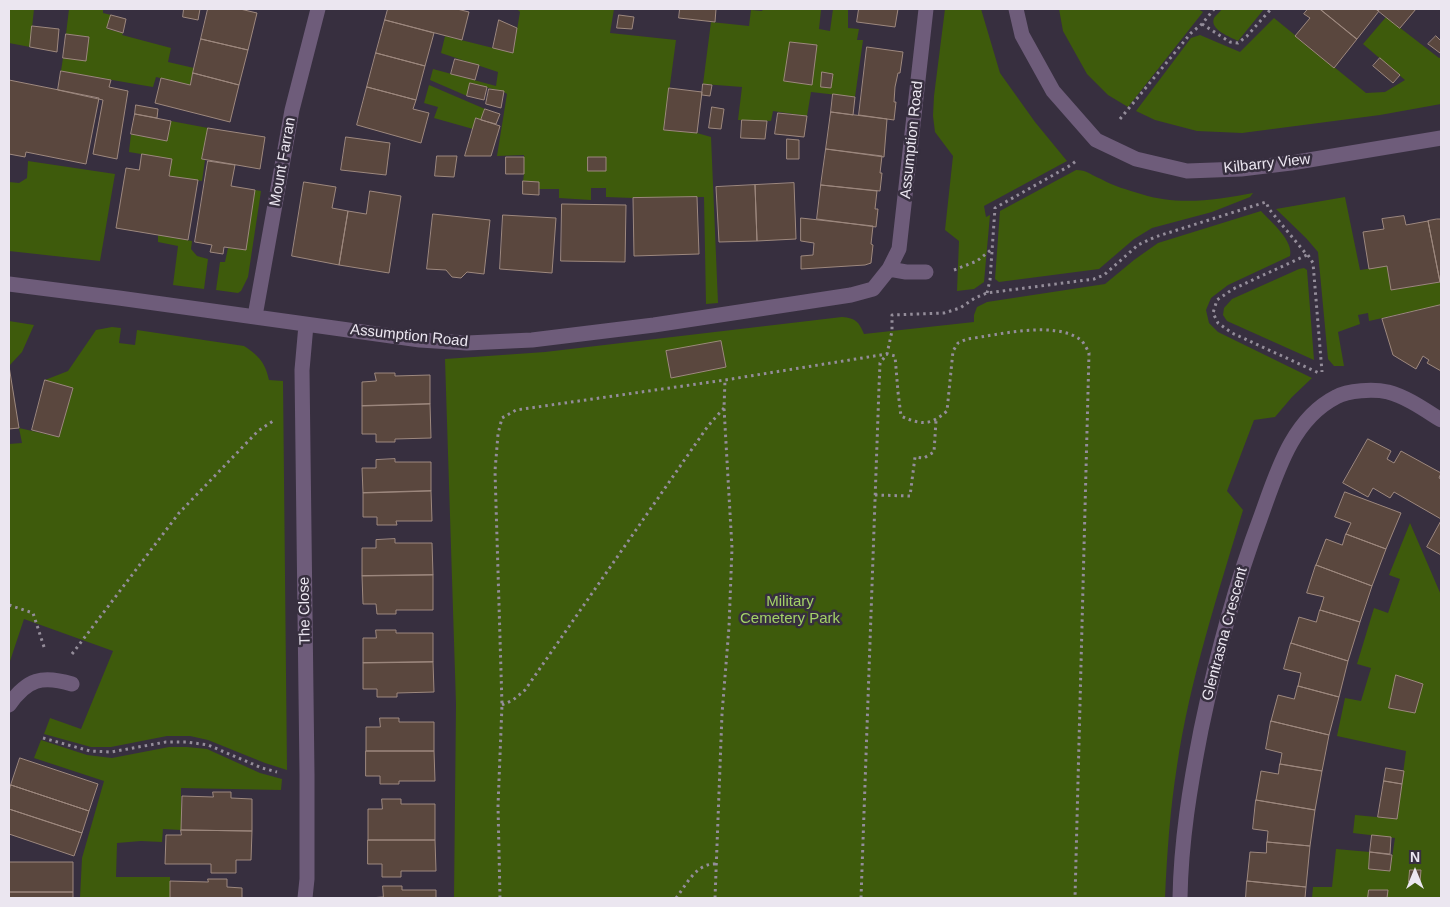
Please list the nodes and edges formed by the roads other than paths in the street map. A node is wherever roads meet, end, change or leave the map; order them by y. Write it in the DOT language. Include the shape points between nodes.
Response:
graph roads {
  1 [pos="318,9"];
  2 [pos="926,9"];
  3 [pos="1016,9"];
  4 [pos="1441,138"];
  5 [pos="889,270"];
  6 [pos="926,272"];
  7 [pos="9,284"];
  8 [pos="254,316"];
  9 [pos="306,325"];
  10 [pos="1441,420"];
  11 [pos="72,684"];
  12 [pos="9,704"];
  13 [pos="306,898"];
  14 [pos="1180,898"];
  1 -- 8 [label="street, Mount Farran" via="292,110"];
  2 -- 5 [label="street, Assumption Road" via="899,249"];
  3 -- 4 [label="street, Kilbarry View" via="1022,35 1052,92 1096,140 1136,159 1187,171 1240,169"];
  5 -- 6 [label="street"];
  5 -- 9 [label="street, Assumption Road" via="873,289 851,296 532,340 458,343"];
  7 -- 8 [label="street, Assumption Road"];
  8 -- 9 [label="street, Assumption Road"];
  9 -- 13 [label="street, The Close" via="302,370"];
  10 -- 14 [label="street, Glentrasna Crescent" via="1387,392 1358,391 1337,396 1313,412 1292,441 1252,542 1211,679 1184,829"];
  11 -- 12 [label="street" via="54,679 36,682 20,689"];
}
